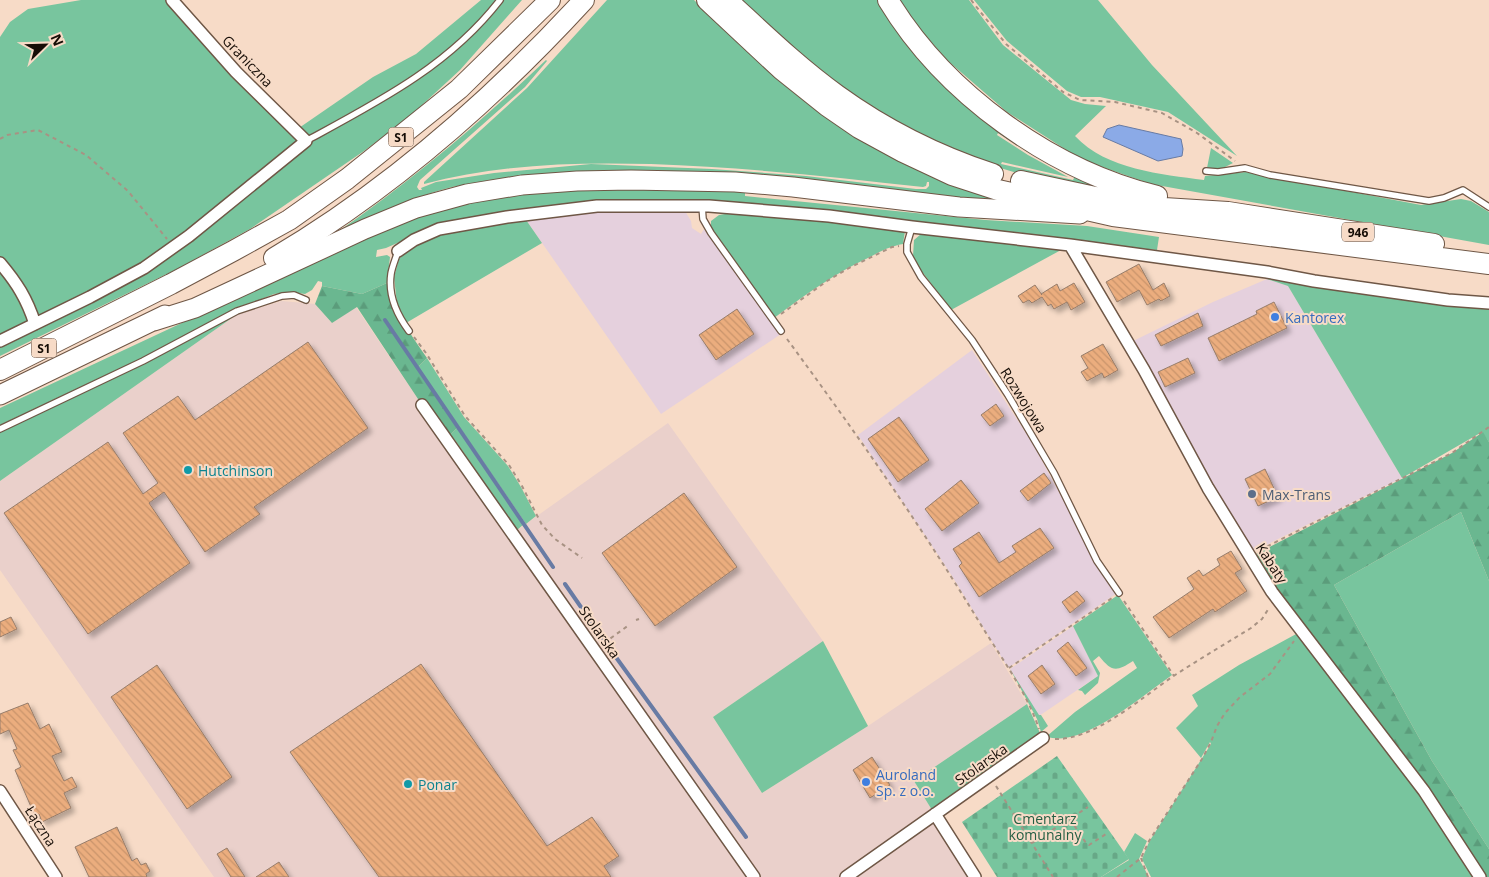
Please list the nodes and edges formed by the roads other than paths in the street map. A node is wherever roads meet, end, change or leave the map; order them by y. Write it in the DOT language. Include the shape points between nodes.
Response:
graph roads {
  1 [pos="172,0"];
  2 [pos="500,0"];
  3 [pos="550,0"];
  4 [pos="584,0"];
  5 [pos="707,0"];
  6 [pos="727,0"];
  7 [pos="888,0"];
  8 [pos="306,141"];
  9 [pos="1206,171"];
  10 [pos="702,206"];
  11 [pos="1489,207"];
  12 [pos="1228,212"];
  13 [pos="1113,216"];
  14 [pos="912,227"];
  15 [pos="1070,245"];
  16 [pos="398,251"];
  17 [pos="1489,253"];
  18 [pos="274,258"];
  19 [pos="0,263"];
  20 [pos="1489,264"];
  21 [pos="306,300"];
  22 [pos="1489,303"];
  23 [pos="154,321"];
  24 [pos="35,324"];
  25 [pos="409,331"];
  26 [pos="781,331"];
  27 [pos="0,341"];
  28 [pos="0,370"];
  29 [pos="0,395"];
  30 [pos="422,405"];
  31 [pos="0,428"];
  32 [pos="1119,593"];
  33 [pos="1043,738"];
  34 [pos="0,791"];
  35 [pos="936,814"];
  36 [pos="56,877"];
  37 [pos="754,877"];
  38 [pos="846,877"];
  39 [pos="975,877"];
  40 [pos="1480,877"];
  1 -- 8 [label="street, Graniczna" via="236,72"];
  2 -- 8 [label="lane" via="465,38 428,70 389,96"];
  3 -- 28 [label="highway, S1" via="459,89 347,179 288,220 186,276"];
  4 -- 18 [label="highway, S1" via="533,54 462,120 361,200"];
  5 -- 13 [label="highway" via="782,70 821,101 859,128 903,152 952,175 998,190"];
  6 -- 12 [label="highway" via="837,95 956,162 1001,177 1058,190 1164,208"];
  7 -- 12 [label="highway" via="904,24 957,84 996,118 1053,155 1112,182 1154,196"];
  8 -- 24 [label="street" via="189,236 144,268"];
  9 -- 11 [label="lane" via="1245,168 1429,201 1463,190"];
  10 -- 14 [label="street" via="828,216"];
  10 -- 16 [label="street" via="597,206 507,217 439,229"];
  10 -- 26 [label="lane" via="703,219 711,233"];
  12 -- 17 [label="highway, 946"];
  13 -- 20 [label="highway, 946"];
  13 -- 23 [label="highway" via="959,207 735,182 577,180 522,185 467,194 416,208 195,308"];
  14 -- 15 [label="street"];
  14 -- 32 [label="lane, Rozwojowa" via="907,252 921,277 972,340 1008,395 1054,473 1097,560"];
  15 -- 22 [label="street"];
  15 -- 40 [label="street, Kabaty" via="1153,386 1208,488 1274,594 1424,791"];
  16 -- 25 [label="lane" via="391,274 392,298 400,320"];
  18 -- 23 [label="highway, S1"];
  19 -- 24 [label="street" via="22,291"];
  21 -- 31 [label="lane" via="294,295 282,296 237,311 143,361"];
  23 -- 29 [label="highway, S1"];
  24 -- 27 [label="street"];
  30 -- 37 [label="street, Stolarska"];
  33 -- 35 [label="street, Stolarska"];
  34 -- 36 [label="street, Łączna"];
  35 -- 38 [label="street, Stolarska"];
  35 -- 39 [label="street"];
}
